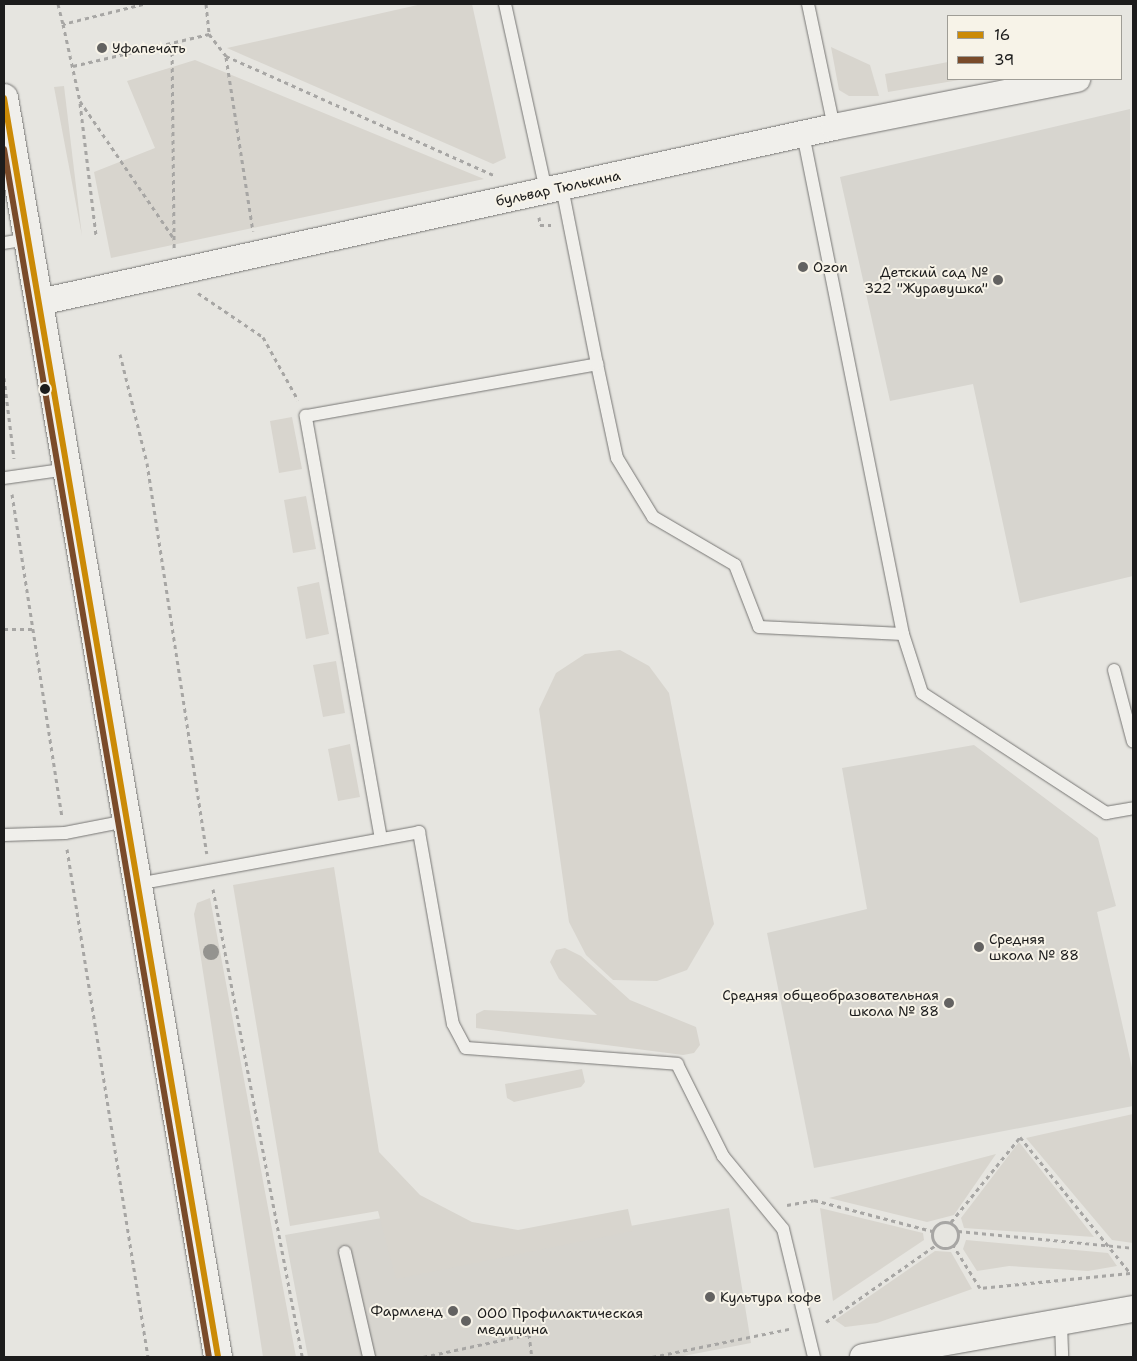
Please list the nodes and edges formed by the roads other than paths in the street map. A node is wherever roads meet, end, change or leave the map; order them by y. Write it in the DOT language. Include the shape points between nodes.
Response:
graph roads {
  1 [pos="505,4"];
  2 [pos="808,4"];
  3 [pos="1072,80"];
  4 [pos="4,98"];
  5 [pos="834,127"];
  6 [pos="803,134"];
  7 [pos="547,190"];
  8 [pos="12,193"];
  9 [pos="16,241"];
  10 [pos="40,302"];
  11 [pos="597,364"];
  12 [pos="68,469"];
  13 [pos="7,478"];
  14 [pos="903,634"];
  15 [pos="1114,670"];
  16 [pos="1133,742"];
  17 [pos="1133,808"];
  18 [pos="127,821"];
  19 [pos="4,835"];
  20 [pos="381,839"];
  21 [pos="137,884"];
  22 [pos="345,1252"];
  23 [pos="1133,1309"];
  24 [pos="1061,1323"];
  25 [pos="218,1357"];
  26 [pos="368,1357"];
  27 [pos="814,1357"];
  28 [pos="864,1357"];
  29 [pos="1062,1357"];
  1 -- 7 [label="lane"];
  2 -- 5 [label="lane"];
  3 -- 5 [label="street, бульвар Тюлькина"];
  4 -- 8 [label="main road"];
  5 -- 6 [label="street, бульвар Тюлькина"];
  6 -- 7 [label="street, бульвар Тюлькина"];
  6 -- 14 [label="lane"];
  7 -- 10 [label="street, бульвар Тюлькина"];
  7 -- 11 [label="lane" via="570,225"];
  8 -- 9 [label="main road"];
  9 -- 10 [label="main road"];
  10 -- 12 [label="main road"];
  11 -- 14 [label="lane" via="617,458 653,517 735,565 759,627"];
  11 -- 20 [label="lane" via="306,416"];
  12 -- 13 [label="lane"];
  12 -- 18 [label="main road"];
  14 -- 17 [label="lane" via="922,693 1106,813"];
  15 -- 16 [label="lane"];
  18 -- 19 [label="lane" via="65,833"];
  18 -- 21 [label="main road"];
  20 -- 21 [label="lane"];
  20 -- 27 [label="lane" via="419,832 452,1024 466,1048 677,1064 723,1156 783,1229"];
  21 -- 25 [label="main road"];
  22 -- 26 [label="lane"];
  23 -- 24 [label="street"];
  24 -- 28 [label="street"];
  24 -- 29 [label="lane"];
}
